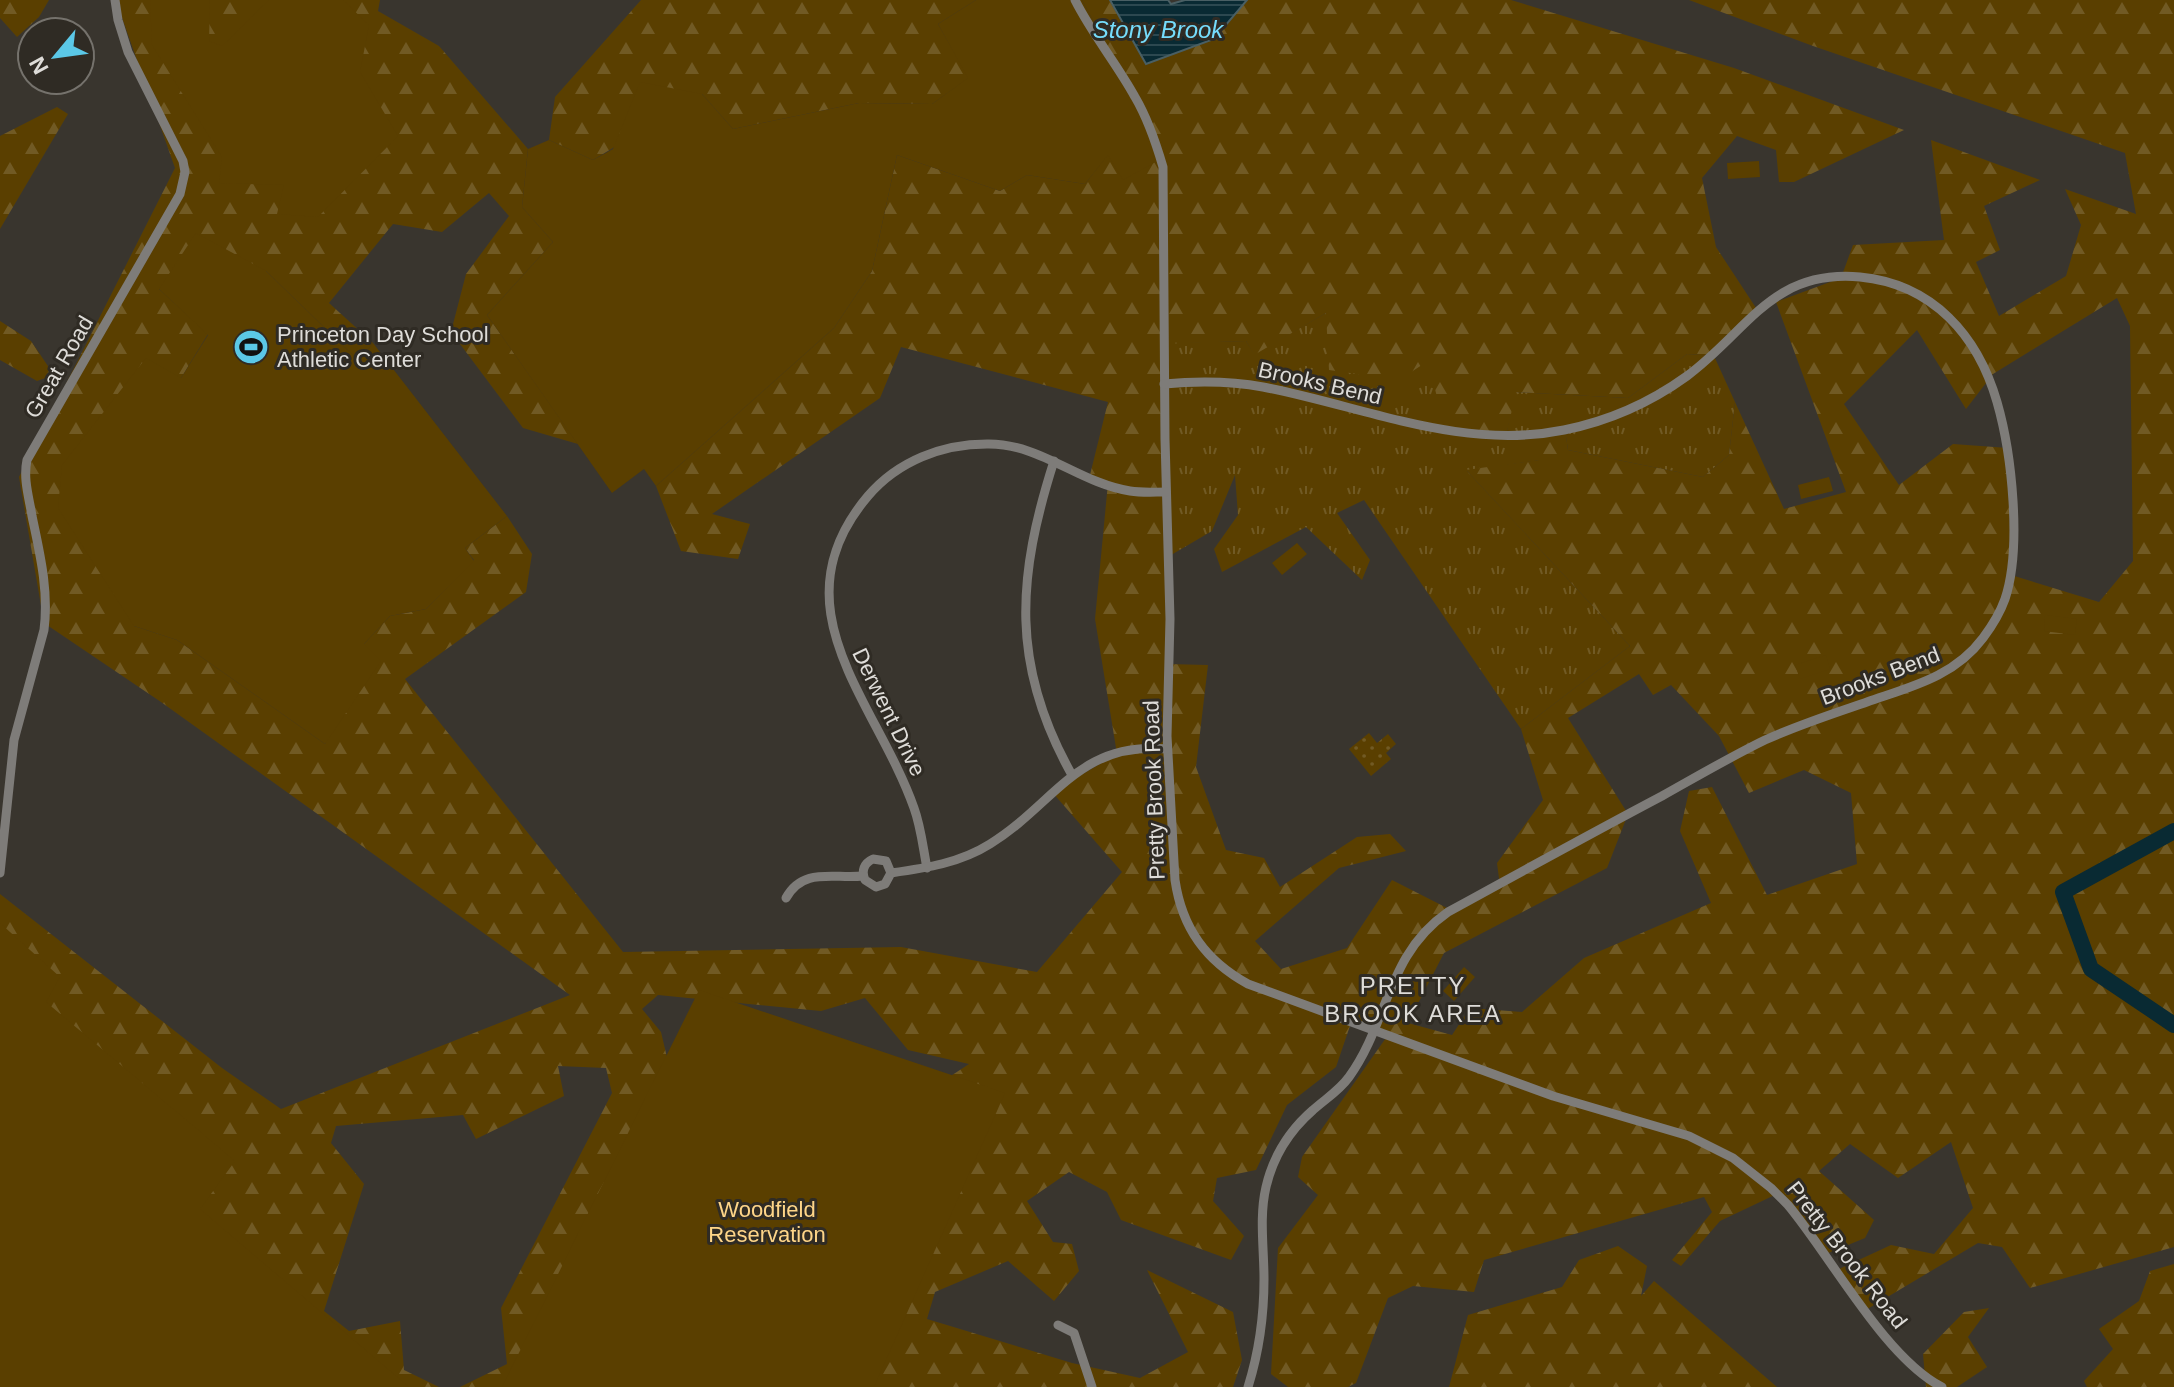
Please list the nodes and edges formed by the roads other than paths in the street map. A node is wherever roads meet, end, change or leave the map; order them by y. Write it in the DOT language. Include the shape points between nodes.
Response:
graph roads {
  1 [pos="115,0"];
  2 [pos="1075,0"];
  3 [pos="1164,384"];
  4 [pos="1054,461"];
  5 [pos="1166,492"];
  6 [pos="1167,749"];
  7 [pos="1072,775"];
  8 [pos="927,868"];
  9 [pos="0,873"];
  10 [pos="891,873"];
  11 [pos="863,876"];
  12 [pos="786,898"];
  13 [pos="1373,1030"];
  14 [pos="1058,1325"];
  15 [pos="1934,1385"];
  16 [pos="1092,1387"];
  17 [pos="1249,1387"];
  1 -- 9 [label="street, Great Road" via="128,52 179,151 184,184 27,460 25,478 46,612 14,740"];
  2 -- 3 [label="street, Pretty Brook Road" via="1140,105 1163,167"];
  3 -- 5 [label="street, Pretty Brook Road"];
  3 -- 13 [label="street, Brooks Bend" via="1264,387 1461,433 1551,432 1641,404 1688,375 1750,315 1780,294 1812,281 1846,276 1897,285 1946,314 1971,341 1989,373 2007,449 2014,529 2002,608 1972,652 1930,680 1761,742 1448,912 1412,944"];
  4 -- 5 [label="street, Derwent Drive" via="1128,491"];
  4 -- 7 [label="street" via="1033,531 1026,618 1039,703"];
  4 -- 8 [label="street, Derwent Drive" via="993,443 955,446 919,458 873,491 850,521 836,553 829,604 835,641 914,806"];
  5 -- 6 [label="street, Pretty Brook Road"];
  6 -- 7 [label="street" via="1113,754"];
  6 -- 13 [label="street, Pretty Brook Road" via="1177,897 1190,932 1217,964 1248,984"];
  7 -- 8 [label="street" via="990,844"];
  8 -- 10 [label="street"];
  10 -- 11 [label="street" via="876,887"];
  10 -- 11 [label="street" via="886,861 873,859"];
  11 -- 12 [label="street" via="812,876 793,884"];
  13 -- 15 [label="street, Pretty Brook Road" via="1576,1104 1689,1136 1733,1158 1788,1205 1877,1325"];
  13 -- 17 [label="street, Brooks Bend" via="1348,1079 1300,1123 1272,1167 1263,1211 1261,1329"];
  14 -- 16 [label="street" via="1074,1333"];
}
